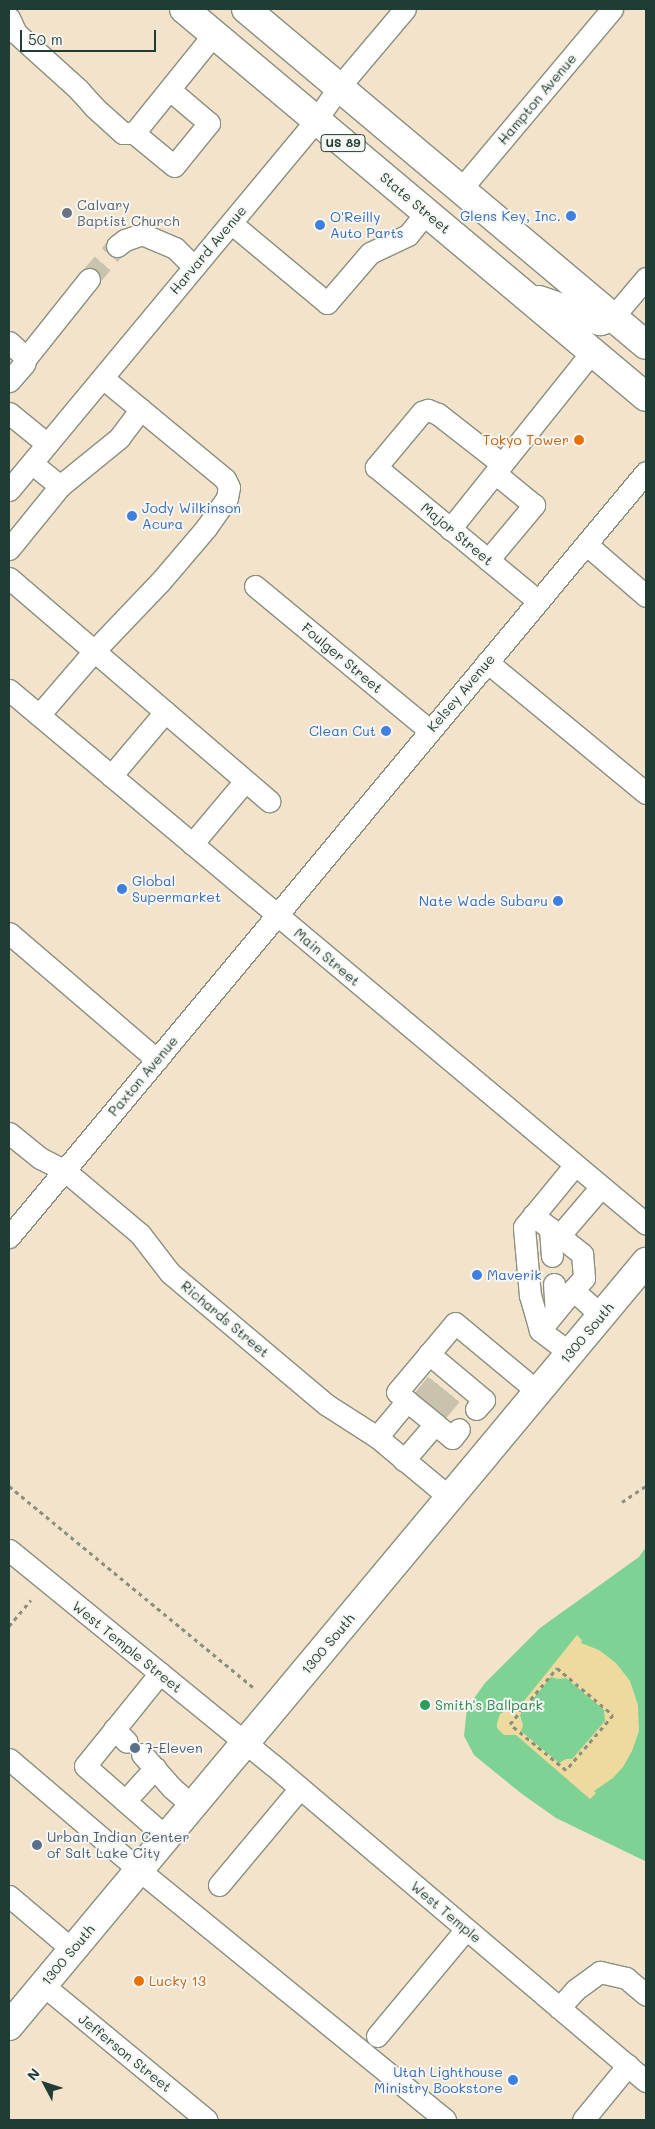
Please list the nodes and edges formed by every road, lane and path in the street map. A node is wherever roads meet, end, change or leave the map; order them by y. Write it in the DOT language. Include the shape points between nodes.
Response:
graph roads {
  1 [pos="10,9"];
  2 [pos="184,9"];
  3 [pos="246,9"];
  4 [pos="405,9"];
  5 [pos="612,9"];
  6 [pos="9,12"];
  7 [pos="9,18"];
  8 [pos="214,34"];
  9 [pos="339,87"];
  10 [pos="170,90"];
  11 [pos="316,120"];
  12 [pos="134,132"];
  13 [pos="461,189"];
  14 [pos="426,212"];
  15 [pos="231,223"];
  16 [pos="118,246"];
  17 [pos="194,267"];
  18 [pos="646,278"];
  19 [pos="89,279"];
  20 [pos="524,295"];
  21 [pos="613,317"];
  22 [pos="9,342"];
  23 [pos="646,345"];
  24 [pos="592,352"];
  25 [pos="26,358"];
  26 [pos="103,378"];
  27 [pos="9,381"];
  28 [pos="646,397"];
  29 [pos="141,409"];
  30 [pos="9,413"];
  31 [pos="47,444"];
  32 [pos="32,463"];
  33 [pos="499,468"];
  34 [pos="646,472"];
  35 [pos="11,484"];
  36 [pos="60,486"];
  37 [pos="450,529"];
  38 [pos="586,544"];
  39 [pos="9,549"];
  40 [pos="488,560"];
  41 [pos="9,578"];
  42 [pos="255,586"];
  43 [pos="646,596"];
  44 [pos="538,601"];
  45 [pos="94,651"];
  46 [pos="487,662"];
  47 [pos="9,690"];
  48 [pos="165,712"];
  49 [pos="38,715"];
  50 [pos="430,730"];
  51 [pos="111,776"];
  52 [pos="245,781"];
  53 [pos="646,793"];
  54 [pos="269,801"];
  55 [pos="192,844"];
  56 [pos="276,914"];
  57 [pos="9,933"];
  58 [pos="157,1060"];
  59 [pos="9,1133"];
  60 [pos="575,1165"];
  61 [pos="64,1170"];
  62 [pos="601,1186"];
  63 [pos="533,1216"];
  64 [pos="646,1224"];
  65 [pos="554,1232"];
  66 [pos="9,1237"];
  67 [pos="552,1256"];
  68 [pos="646,1262"];
  69 [pos="563,1287"];
  70 [pos="601,1316"];
  71 [pos="540,1330"];
  72 [pos="570,1353"];
  73 [pos="538,1392"];
  74 [pos="429,1412"];
  75 [pos="378,1437"];
  76 [pos="404,1460"];
  77 [pos="9,1486"];
  78 [pos="646,1486"];
  79 [pos="449,1497"];
  80 [pos="622,1502"];
  81 [pos="9,1550"];
  82 [pos="31,1600"];
  83 [pos="9,1626"];
  84 [pos="160,1673"];
  85 [pos="253,1687"];
  86 [pos="510,1724"];
  87 [pos="246,1743"];
  88 [pos="134,1748"];
  89 [pos="9,1759"];
  90 [pos="300,1788"];
  91 [pos="126,1802"];
  92 [pos="193,1806"];
  93 [pos="166,1837"];
  94 [pos="139,1870"];
  95 [pos="219,1885"];
  96 [pos="9,1896"];
  97 [pos="466,1929"];
  98 [pos="72,1950"];
  99 [pos="43,1985"];
  100 [pos="646,1995"];
  101 [pos="559,2008"];
  102 [pos="9,2026"];
  103 [pos="377,2036"];
  104 [pos="628,2065"];
  105 [pos="646,2081"];
  106 [pos="207,2120"];
  107 [pos="445,2120"];
  108 [pos="583,2120"];
  1 -- 6 [label="street"];
  2 -- 8 [label="main road, State Street / US 89"];
  3 -- 9 [label="main road, US 89"];
  4 -- 9 [label="street, Harvard Avenue"];
  5 -- 13 [label="street, Hampton Avenue"];
  7 -- 12 [label="street" via="16,32 78,88 94,107 123,133"];
  8 -- 10 [label="street"];
  8 -- 11 [label="main road, State Street / US 89"];
  9 -- 11 [label="street, Harvard Avenue"];
  9 -- 13 [label="main road, US 89"];
  10 -- 12 [label="street"];
  10 -- 12 [label="street" via="209,123 174,166"];
  11 -- 14 [label="main road, State Street / US 89"];
  11 -- 15 [label="street, Harvard Avenue"];
  13 -- 21 [label="main road, US 89"];
  14 -- 15 [label="street" via="408,235 370,253 327,303"];
  14 -- 20 [label="main road, State Street / US 89"];
  15 -- 17 [label="street, Harvard Avenue"];
  16 -- 17 [label="street" via="142,234 175,248"];
  17 -- 26 [label="street, Harvard Avenue"];
  18 -- 21 [label="street"];
  19 -- 25 [label="street"];
  20 -- 21 [label="main road" via="586,318 600,321"];
  20 -- 24 [label="main road, State Street / US 89"];
  21 -- 23 [label="main road, US 89"];
  22 -- 25 [label="street"];
  24 -- 28 [label="main road, State Street / US 89"];
  24 -- 33 [label="street"];
  25 -- 27 [label="street"];
  26 -- 29 [label="street"];
  26 -- 31 [label="street, Harvard Avenue"];
  29 -- 36 [label="street" via="119,438"];
  29 -- 45 [label="street" via="225,479 229,487 227,498 160,582"];
  30 -- 31 [label="street"];
  31 -- 32 [label="street, Harvard Avenue"];
  32 -- 35 [label="street, Harvard Avenue"];
  32 -- 36 [label="street"];
  33 -- 37 [label="street"];
  33 -- 37 [label="street, Major Street" via="438,414 428,410 422,412 376,467"];
  33 -- 40 [label="street" via="534,505"];
  34 -- 38 [label="street, Kelsey Avenue"];
  36 -- 39 [label="street"];
  37 -- 40 [label="street, Major Street"];
  38 -- 43 [label="street"];
  38 -- 44 [label="street, Kelsey Avenue"];
  40 -- 44 [label="street, Major Street"];
  41 -- 45 [label="street"];
  42 -- 50 [label="street, Foulger Street"];
  44 -- 46 [label="street, Kelsey Avenue"];
  45 -- 48 [label="street"];
  45 -- 49 [label="street"];
  46 -- 50 [label="street, Kelsey Avenue"];
  46 -- 53 [label="street"];
  47 -- 49 [label="street, Main Street"];
  48 -- 51 [label="street"];
  48 -- 52 [label="street"];
  49 -- 51 [label="street, Main Street"];
  50 -- 56 [label="street, Kelsey Avenue"];
  51 -- 55 [label="street, Main Street"];
  52 -- 54 [label="street"];
  52 -- 55 [label="street"];
  55 -- 56 [label="street, Main Street"];
  56 -- 58 [label="street, Paxton Avenue"];
  56 -- 60 [label="street, Main Street"];
  57 -- 58 [label="street"];
  58 -- 61 [label="street, Paxton Avenue"];
  59 -- 61 [label="street, Richards Street" via="40,1158"];
  60 -- 62 [label="street, Main Street"];
  60 -- 63 [label="street"];
  61 -- 66 [label="street, Paxton Avenue"];
  61 -- 75 [label="street, Richards Street" via="140,1234 170,1273 327,1404"];
  62 -- 64 [label="street, Main Street"];
  62 -- 65 [label="street"];
  63 -- 65 [label="street"];
  63 -- 71 [label="street" via="524,1226 530,1296"];
  65 -- 67 [label="street"];
  65 -- 69 [label="street" via="582,1254 584,1278"];
  68 -- 70 [label="main road, 1300 South"];
  69 -- 70 [label="street"];
  69 -- 71 [label="street" via="556,1310"];
  70 -- 72 [label="main road, 1300 South"];
  71 -- 72 [label="street"];
  72 -- 73 [label="main road, 1300 South"];
  73 -- 74 [label="street" via="455,1323 452,1381 397,1392"];
  73 -- 79 [label="main road, 1300 South"];
  74 -- 75 [label="street"];
  74 -- 76 [label="street"];
  75 -- 76 [label="street, Richards Street"];
  76 -- 79 [label="street, Richards Street"];
  77 -- 85 [label="path"];
  78 -- 80 [label="path"];
  79 -- 87 [label="main road, 1300 South"];
  81 -- 84 [label="street, West Temple Street"];
  82 -- 83 [label="path"];
  84 -- 87 [label="street, West Temple Street"];
  84 -- 88 [label="street"];
  86 -- 86 [label="path" via="566,1770 612,1715 557,1668"];
  87 -- 90 [label="street, West Temple"];
  87 -- 92 [label="main road, 1300 South"];
  88 -- 91 [label="street"];
  88 -- 91 [label="street" via="85,1766"];
  88 -- 92 [label="street"];
  89 -- 94 [label="street"];
  90 -- 95 [label="street"];
  90 -- 97 [label="street, West Temple"];
  91 -- 93 [label="street"];
  92 -- 93 [label="main road, 1300 South"];
  93 -- 94 [label="main road, 1300 South"];
  94 -- 98 [label="main road, 1300 South"];
  94 -- 107 [label="street"];
  96 -- 98 [label="street"];
  97 -- 101 [label="street, West Temple"];
  97 -- 103 [label="street"];
  98 -- 99 [label="main road, 1300 South"];
  99 -- 102 [label="main road, 1300 South"];
  99 -- 106 [label="street, Jefferson Street"];
  100 -- 101 [label="street" via="626,1978 600,1972"];
  101 -- 104 [label="street, West Temple"];
  104 -- 105 [label="street, West Temple"];
  104 -- 108 [label="street"];
}
